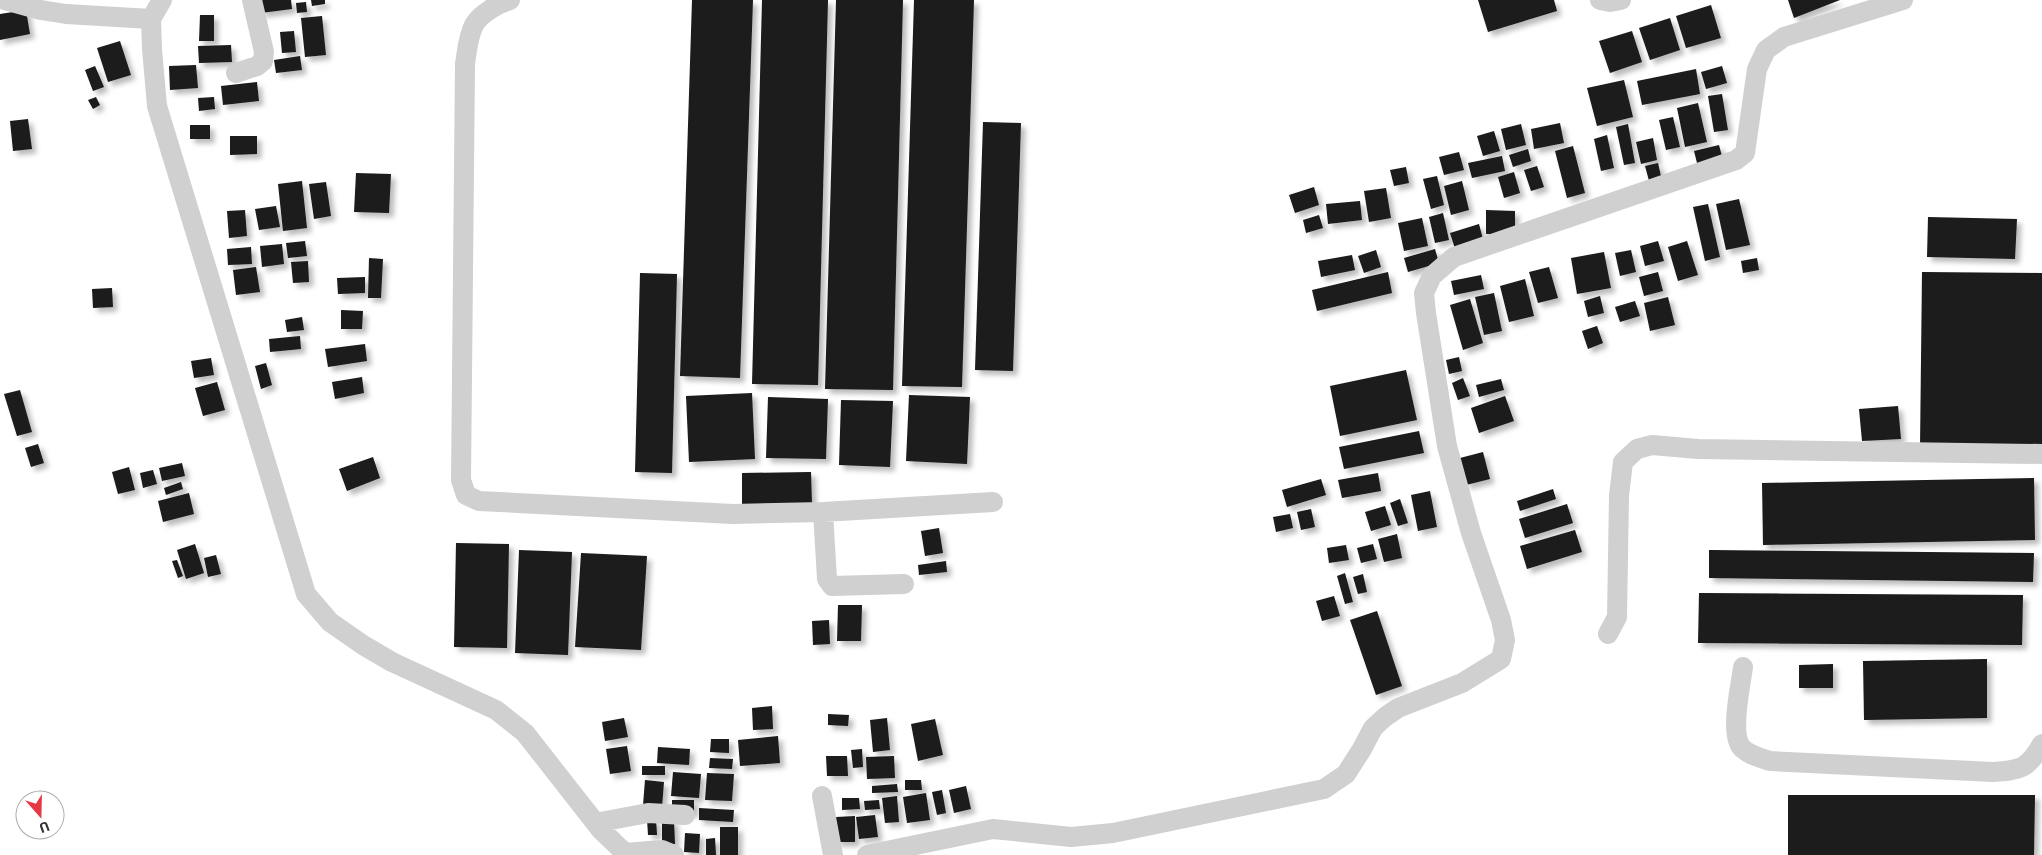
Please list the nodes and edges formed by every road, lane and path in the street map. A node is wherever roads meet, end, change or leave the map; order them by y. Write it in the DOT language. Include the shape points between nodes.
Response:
graph roads {
  1 [pos="5,0"];
  2 [pos="162,0"];
  3 [pos="252,0"];
  4 [pos="510,0"];
  5 [pos="1600,0"];
  6 [pos="1621,0"];
  7 [pos="1903,0"];
  8 [pos="151,19"];
  9 [pos="236,73"];
  10 [pos="2042,454"];
  11 [pos="992,502"];
  12 [pos="823,512"];
  13 [pos="904,584"];
  14 [pos="1608,634"];
  15 [pos="1743,667"];
  16 [pos="2042,744"];
  17 [pos="822,796"];
  18 [pos="685,815"];
  19 [pos="595,822"];
  20 [pos="622,854"];
  21 [pos="674,855"];
  22 [pos="833,855"];
  23 [pos="867,855"];
  1 -- 8 [label="street" via="66,14"];
  2 -- 8 [label="street"];
  3 -- 9 [label="street" via="264,52 263,61"];
  4 -- 12 [label="street" via="487,12 474,24 465,64 461,480 466,495 479,501 733,514"];
  5 -- 6 [label="street"];
  7 -- 23 [label="street" via="1784,37 1766,50 1757,69 1745,153 1736,160 1454,257 1432,276 1424,293 1447,446 1468,525 1502,620 1505,640 1502,659 1462,683 1398,708 1384,717 1373,728 1346,774 1324,789 1113,833 1071,837 993,829"];
  8 -- 19 [label="street" via="157,106 306,594 330,622 363,645 392,662 496,710 525,733"];
  10 -- 14 [label="street" via="1698,450 1652,445 1637,449 1623,462 1619,496 1617,617"];
  11 -- 12 [label="street"];
  12 -- 13 [label="street" via="827,579 832,586"];
  15 -- 16 [label="street" via="1735,732 1741,747 1770,762 2012,771 2027,766"];
  17 -- 22 [label="street"];
  18 -- 19 [label="street" via="648,812"];
  19 -- 20 [label="street"];
  20 -- 21 [label="street" via="662,850"];
}
